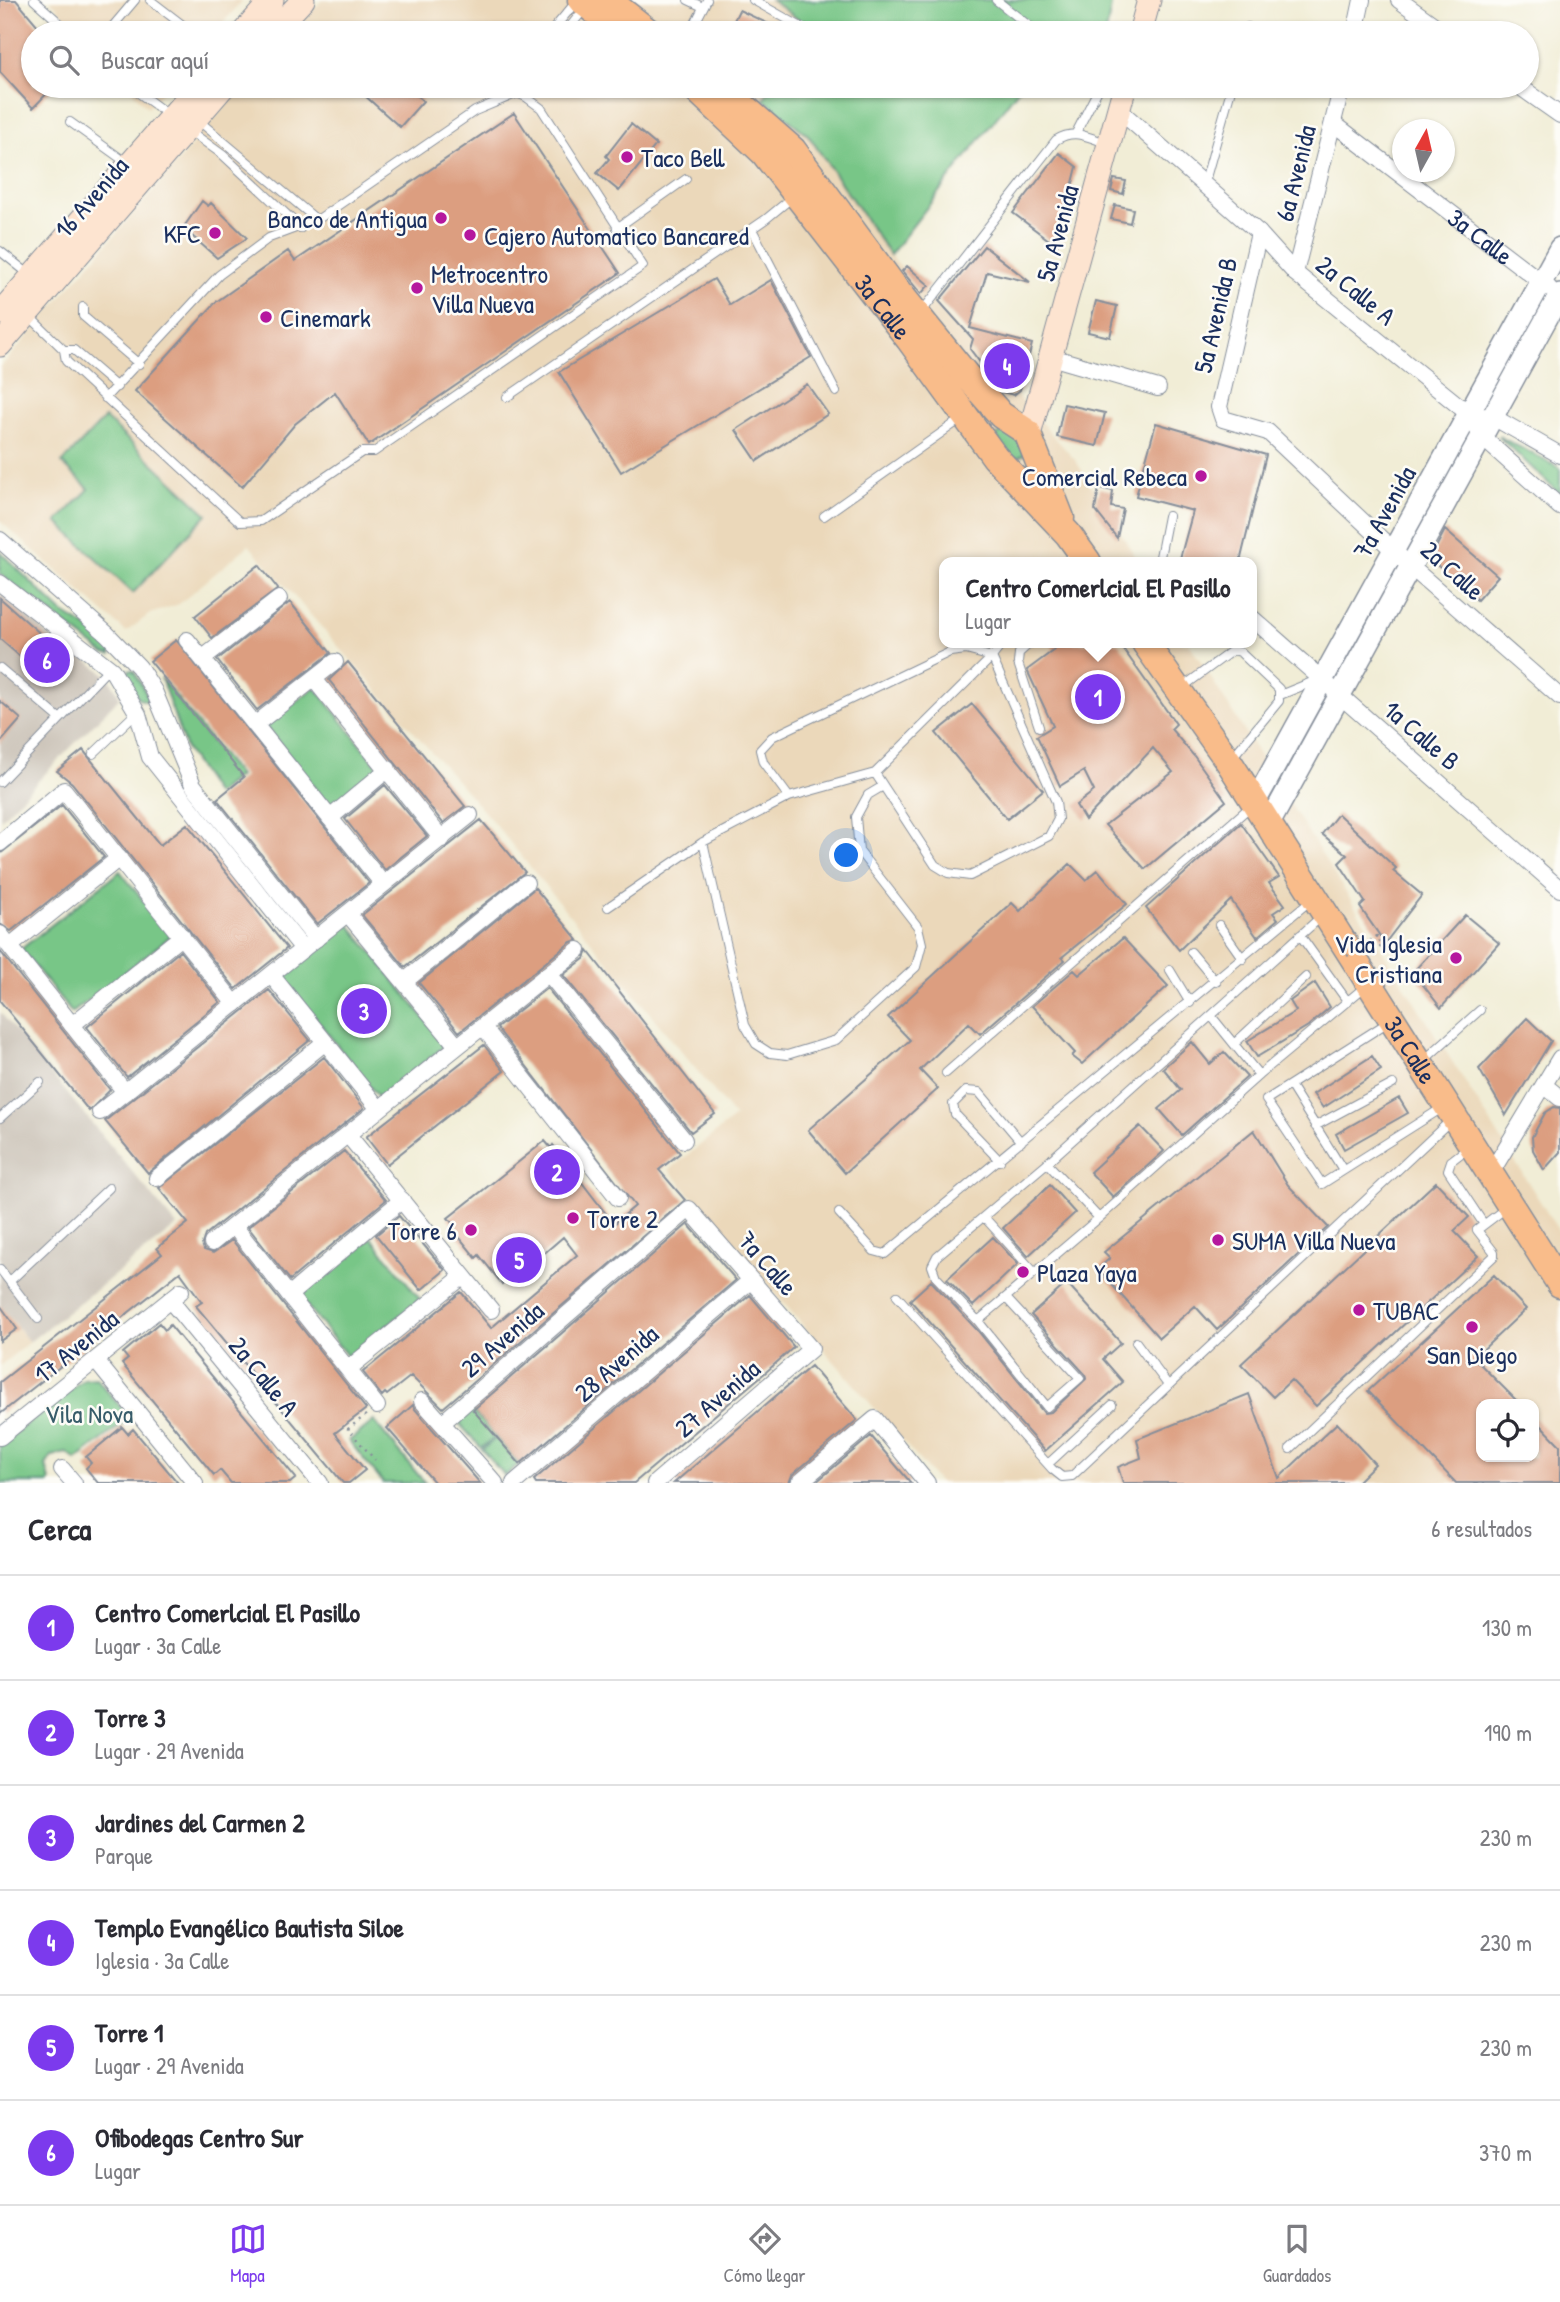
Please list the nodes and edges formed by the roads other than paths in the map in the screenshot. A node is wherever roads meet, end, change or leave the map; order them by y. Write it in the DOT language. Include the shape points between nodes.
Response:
graph roads {
  1 [pos="34,0"];
  2 [pos="135,0"];
  3 [pos="150,0"];
  4 [pos="272,0"];
  5 [pos="303,0"];
  6 [pos="688,0"];
  7 [pos="753,0"];
  8 [pos="996,0"];
  9 [pos="1149,0"];
  10 [pos="1362,0"];
  11 [pos="1399,0"];
  12 [pos="588,1"];
  13 [pos="705,4"];
  14 [pos="58,21"];
  15 [pos="117,21"];
  16 [pos="177,21"];
  17 [pos="254,21"];
  18 [pos="283,21"];
  19 [pos="564,21"];
  20 [pos="574,21"];
  21 [pos="609,21"];
  22 [pos="627,21"];
  23 [pos="696,21"];
  24 [pos="791,21"];
  25 [pos="1023,21"];
  26 [pos="1143,21"];
  27 [pos="1357,21"];
  28 [pos="1428,21"];
  29 [pos="142,98"];
  30 [pos="192,98"];
  31 [pos="209,98"];
  32 [pos="500,98"];
  33 [pos="530,98"];
  34 [pos="706,98"];
  35 [pos="734,98"];
  36 [pos="1094,98"];
  37 [pos="1122,98"];
  38 [pos="1229,98"];
  39 [pos="1339,98"];
  40 [pos="1536,98"];
  41 [pos="496,100"];
  42 [pos="1119,110"];
  43 [pos="1560,115"];
  44 [pos="183,118"];
  45 [pos="71,122"];
  46 [pos="1333,123"];
  47 [pos="1076,133"];
  48 [pos="1110,145"];
  49 [pos="129,165"];
  50 [pos="686,179"];
  51 [pos="1204,185"];
  52 [pos="796,195"];
  53 [pos="317,220"];
  54 [pos="301,228"];
  55 [pos="617,228"];
  56 [pos="752,229"];
  57 [pos="1259,233"];
  58 [pos="1560,248"];
  59 [pos="0,251"];
  60 [pos="37,271"];
  61 [pos="1295,272"];
  62 [pos="1541,282"];
  63 [pos="1560,295"];
  64 [pos="83,307"];
  65 [pos="0,313"];
  66 [pos="26,314"];
  67 [pos="918,317"];
  68 [pos="0,345"];
  69 [pos="64,350"];
  70 [pos="1051,357"];
  71 [pos="139,364"];
  72 [pos="117,387"];
  73 [pos="1158,388"];
  74 [pos="836,392"];
  75 [pos="1041,395"];
  76 [pos="507,397"];
  77 [pos="105,398"];
  78 [pos="992,406"];
  79 [pos="1219,407"];
  80 [pos="1469,414"];
  81 [pos="966,416"];
  82 [pos="1493,418"];
  83 [pos="1482,437"];
  84 [pos="1030,441"];
  85 [pos="1560,455"];
  86 [pos="1000,461"];
  87 [pos="1560,507"];
  88 [pos="824,516"];
  89 [pos="1168,516"];
  90 [pos="0,540"];
  91 [pos="1395,551"];
  92 [pos="1075,552"];
  93 [pos="1160,557"];
  94 [pos="1411,567"];
  95 [pos="0,583"];
  96 [pos="279,599"];
  97 [pos="1257,622"];
  98 [pos="187,640"];
  99 [pos="999,648"];
  100 [pos="1024,648"];
  101 [pos="1153,648"];
  102 [pos="125,651"];
  103 [pos="992,657"];
  104 [pos="203,658"];
  105 [pos="335,662"];
  106 [pos="0,667"];
  107 [pos="109,668"];
  108 [pos="314,679"];
  109 [pos="1322,680"];
  110 [pos="1180,690"];
  111 [pos="1280,695"];
  112 [pos="1340,696"];
  113 [pos="1560,697"];
  114 [pos="159,704"];
  115 [pos="137,712"];
  116 [pos="58,717"];
  117 [pos="256,724"];
  118 [pos="1039,727"];
  119 [pos="93,754"];
  120 [pos="1229,762"];
  121 [pos="388,769"];
  122 [pos="875,773"];
  123 [pos="0,782"];
  124 [pos="193,785"];
  125 [pos="883,786"];
  126 [pos="179,795"];
  127 [pos="789,797"];
  128 [pos="1255,802"];
  129 [pos="470,815"];
  130 [pos="330,818"];
  131 [pos="1269,824"];
  132 [pos="442,839"];
  133 [pos="703,842"];
  134 [pos="0,843"];
  135 [pos="119,858"];
  136 [pos="246,864"];
  137 [pos="526,883"];
  138 [pos="383,884"];
  139 [pos="1560,889"];
  140 [pos="1320,905"];
  141 [pos="608,907"];
  142 [pos="348,914"];
  143 [pos="1219,925"];
  144 [pos="1300,935"];
  145 [pos="182,936"];
  146 [pos="5,940"];
  147 [pos="310,944"];
  148 [pos="578,950"];
  149 [pos="1191,952"];
  150 [pos="1243,959"];
  151 [pos="1170,970"];
  152 [pos="549,974"];
  153 [pos="272,976"];
  154 [pos="1306,977"];
  155 [pos="405,981"];
  156 [pos="1216,982"];
  157 [pos="1369,983"];
  158 [pos="1349,1002"];
  159 [pos="1190,1003"];
  160 [pos="235,1004"];
  161 [pos="1480,1010"];
  162 [pos="1212,1017"];
  163 [pos="1393,1020"];
  164 [pos="72,1026"];
  165 [pos="483,1027"];
  166 [pos="324,1043"];
  167 [pos="1234,1044"];
  168 [pos="457,1046"];
  169 [pos="1560,1058"];
  170 [pos="1420,1064"];
  171 [pos="946,1073"];
  172 [pos="1259,1074"];
  173 [pos="40,1082"];
  174 [pos="1393,1084"];
  175 [pos="1290,1085"];
  176 [pos="1544,1085"];
  177 [pos="125,1092"];
  178 [pos="1560,1098"];
  179 [pos="379,1109"];
  180 [pos="100,1112"];
  181 [pos="1449,1112"];
  182 [pos="0,1118"];
  183 [pos="1315,1126"];
  184 [pos="348,1135"];
  185 [pos="684,1140"];
  186 [pos="1021,1142"];
  187 [pos="1470,1146"];
  188 [pos="1000,1161"];
  189 [pos="1047,1164"];
  190 [pos="1343,1170"];
  191 [pos="1489,1176"];
  192 [pos="156,1178"];
  193 [pos="108,1188"];
  194 [pos="618,1198"];
  195 [pos="402,1200"];
  196 [pos="1508,1206"];
  197 [pos="689,1209"];
  198 [pos="839,1213"];
  199 [pos="984,1217"];
  200 [pos="1099,1218"];
  201 [pos="1483,1223"];
  202 [pos="234,1226"];
  203 [pos="212,1243"];
  204 [pos="0,1269"];
  205 [pos="1035,1273"];
  206 [pos="462,1276"];
  207 [pos="10,1281"];
  208 [pos="751,1281"];
  209 [pos="1560,1284"];
  210 [pos="176,1295"];
  211 [pos="289,1295"];
  212 [pos="897,1296"];
  213 [pos="1006,1298"];
  214 [pos="491,1310"];
  215 [pos="38,1319"];
  216 [pos="978,1321"];
  217 [pos="1136,1342"];
  218 [pos="811,1349"];
  219 [pos="96,1361"];
  220 [pos="348,1369"];
  221 [pos="1168,1385"];
  222 [pos="422,1401"];
  223 [pos="1112,1405"];
  224 [pos="377,1406"];
  225 [pos="442,1423"];
  226 [pos="0,1437"];
  227 [pos="1290,1449"];
  228 [pos="1048,1464"];
  229 [pos="62,1469"];
  230 [pos="74,1483"];
  231 [pos="195,1483"];
  232 [pos="320,1483"];
  233 [pos="495,1483"];
  234 [pos="514,1483"];
  235 [pos="655,1483"];
  236 [pos="799,1483"];
  237 [pos="927,1483"];
  1 -- 14 [label="lane"];
  2 -- 15 [label="lane"];
  3 -- 16 [label="lane"];
  4 -- 17 [label="main road"];
  5 -- 18 [label="main road"];
  6 -- 13 [label="lane"];
  7 -- 24 [label="lane"];
  8 -- 25 [label="lane"];
  9 -- 26 [label="main road"];
  10 -- 27 [label="street"];
  11 -- 28 [label="street"];
  12 -- 19 [label="lane"];
  12 -- 20 [label="lane"];
  12 -- 21 [label="main road"];
  12 -- 22 [label="main road"];
  13 -- 23 [label="lane"];
  29 -- 44 [label="lane"];
  30 -- 44 [label="main road, 16 Avenida"];
  31 -- 44 [label="main road, 16 Avenida"];
  32 -- 41 [label="lane"];
  33 -- 55 [label="lane" via="556,129"];
  34 -- 52 [label="main road, 3a Calle" via="764,153"];
  35 -- 67 [label="main road, 3a Calle" via="793,150"];
  36 -- 47 [label="lane"];
  37 -- 42 [label="main road, 5a Avenida"];
  38 -- 51 [label="lane"];
  39 -- 46 [label="street, 6a Avenida"];
  40 -- 43 [label="street"];
  41 -- 53 [label="lane"];
  42 -- 48 [label="main road, 5a Avenida"];
  42 -- 51 [label="street, 2a Calle A"];
  44 -- 49 [label="main road, 16 Avenida"];
  44 -- 53 [label="lane"];
  44 -- 54 [label="lane"];
  44 -- 66 [label="main road, 16 Avenida"];
  45 -- 49 [label="lane"];
  46 -- 61 [label="street, 6a Avenida"];
  46 -- 62 [label="street, 3a Calle"];
  47 -- 48 [label="lane"];
  47 -- 67 [label="lane" via="1056,140"];
  48 -- 70 [label="main road, 5a Avenida"];
  49 -- 60 [label="main road, 16 Avenida"];
  50 -- 55 [label="lane"];
  51 -- 57 [label="street, 2a Calle A"];
  52 -- 56 [label="lane"];
  52 -- 81 [label="main road, 3a Calle"];
  53 -- 54 [label="lane"];
  54 -- 71 [label="lane" via="269,238 219,275"];
  55 -- 77 [label="lane" via="643,266 374,452 362,453 261,521 240,522"];
  56 -- 74 [label="lane"];
  56 -- 76 [label="lane"];
  57 -- 61 [label="street, 2a Calle A"];
  57 -- 79 [label="street, 5a Avenida B"];
  58 -- 62 [label="street, 7a Avenida"];
  59 -- 60 [label="lane"];
  60 -- 65 [label="main road, 16 Avenida"];
  60 -- 66 [label="lane" via="37,286 23,303"];
  61 -- 80 [label="street, 2a Calle A"];
  62 -- 63 [label="street, 3a Calle"];
  62 -- 80 [label="street, 7a Avenida"];
  63 -- 82 [label="street, 7a Avenida"];
  64 -- 71 [label="lane" via="83,317"];
  66 -- 68 [label="main road, 16 Avenida"];
  66 -- 69 [label="lane"];
  67 -- 78 [label="main road, 3a Calle"];
  69 -- 72 [label="lane" via="74,350"];
  69 -- 77 [label="lane" via="66,361"];
  70 -- 73 [label="street"];
  70 -- 75 [label="main road, 5a Avenida"];
  71 -- 72 [label="lane"];
  72 -- 77 [label="lane"];
  75 -- 78 [label="main road" via="1022,413"];
  75 -- 84 [label="main road, 5a Avenida"];
  78 -- 84 [label="main road, 3a Calle" via="1024,428"];
  79 -- 91 [label="street, 2a Calle" via="1223,419 1268,432"];
  80 -- 82 [label="street"];
  80 -- 83 [label="street, 2a Calle A"];
  80 -- 91 [label="street, 7a Avenida"];
  81 -- 86 [label="main road, 3a Calle"];
  81 -- 88 [label="lane"];
  82 -- 83 [label="street, 7a Avenida"];
  82 -- 85 [label="street"];
  83 -- 87 [label="street, 2a Calle A"];
  83 -- 94 [label="street, 7a Avenida"];
  84 -- 86 [label="main road" via="1027,458 1020,463"];
  84 -- 92 [label="main road, 3a Calle"];
  86 -- 92 [label="main road, 3a Calle"];
  89 -- 93 [label="lane"];
  90 -- 102 [label="street"];
  91 -- 94 [label="street, 2a Calle"];
  91 -- 109 [label="street, 7a Avenida"];
  94 -- 112 [label="street, 7a Avenida"];
  94 -- 113 [label="street, 2a Calle"];
  95 -- 107 [label="street"];
  96 -- 104 [label="street"];
  97 -- 109 [label="street, 1a Calle B"];
  98 -- 104 [label="street"];
  99 -- 103 [label="lane"];
  100 -- 118 [label="lane" via="1018,663"];
  101 -- 110 [label="main road, 3a Calle"];
  102 -- 107 [label="street"];
  102 -- 114 [label="street"];
  103 -- 122 [label="lane"];
  103 -- 125 [label="lane" via="1056,802 1058,820 1049,836 970,876 948,873 935,864"];
  103 -- 127 [label="lane" via="966,650 950,652 772,737 760,750 763,762"];
  104 -- 117 [label="street"];
  105 -- 108 [label="street"];
  106 -- 116 [label="lane"];
  107 -- 115 [label="street"];
  107 -- 116 [label="lane"];
  108 -- 117 [label="street"];
  108 -- 121 [label="street"];
  109 -- 111 [label="lane"];
  109 -- 112 [label="street, 1a Calle B"];
  109 -- 128 [label="street, 7a Avenida"];
  110 -- 111 [label="lane" via="1233,650 1279,689"];
  110 -- 120 [label="main road, 3a Calle"];
  111 -- 120 [label="lane"];
  112 -- 131 [label="street, 7a Avenida"];
  112 -- 139 [label="street, 1a Calle B"];
  114 -- 115 [label="street"];
  114 -- 124 [label="street"];
  115 -- 119 [label="lane"];
  115 -- 126 [label="street" via="150,757"];
  116 -- 123 [label="lane"];
  117 -- 130 [label="street"];
  120 -- 128 [label="main road, 3a Calle"];
  121 -- 130 [label="street"];
  121 -- 132 [label="street"];
  122 -- 125 [label="lane"];
  122 -- 127 [label="lane"];
  124 -- 126 [label="street"];
  124 -- 136 [label="street"];
  125 -- 133 [label="lane" via="868,795 856,817 859,850 918,927 922,944 916,967 836,1040 787,1055 770,1053 756,1044 745,1025"];
  126 -- 136 [label="street"];
  127 -- 133 [label="lane"];
  128 -- 131 [label="main road, 3a Calle"];
  128 -- 171 [label="lane"];
  129 -- 132 [label="street"];
  130 -- 138 [label="street"];
  131 -- 140 [label="main road, 3a Calle"];
  132 -- 138 [label="street"];
  133 -- 141 [label="lane"];
  134 -- 135 [label="street" via="64,790"];
  135 -- 145 [label="street"];
  135 -- 146 [label="street"];
  136 -- 147 [label="street"];
  137 -- 155 [label="street"];
  138 -- 142 [label="street"];
  140 -- 144 [label="lane"];
  140 -- 150 [label="lane"];
  140 -- 157 [label="main road, 3a Calle"];
  142 -- 147 [label="street"];
  142 -- 155 [label="street"];
  143 -- 150 [label="lane"];
  144 -- 158 [label="lane"];
  144 -- 162 [label="lane"];
  145 -- 160 [label="street"];
  145 -- 164 [label="street"];
  146 -- 164 [label="street"];
  147 -- 153 [label="street"];
  148 -- 152 [label="street"];
  149 -- 156 [label="lane"];
  150 -- 156 [label="lane"];
  151 -- 159 [label="lane"];
  152 -- 165 [label="street"];
  152 -- 185 [label="street"];
  153 -- 160 [label="street"];
  153 -- 166 [label="street"];
  154 -- 167 [label="lane"];
  155 -- 168 [label="street"];
  156 -- 159 [label="lane"];
  157 -- 158 [label="lane"];
  157 -- 163 [label="main road, 3a Calle"];
  158 -- 172 [label="lane"];
  159 -- 186 [label="lane"];
  160 -- 177 [label="street"];
  161 -- 170 [label="lane"];
  162 -- 167 [label="lane"];
  162 -- 189 [label="lane"];
  163 -- 170 [label="main road, 3a Calle"];
  163 -- 175 [label="lane"];
  164 -- 177 [label="street"];
  165 -- 168 [label="street"];
  165 -- 194 [label="street"];
  166 -- 179 [label="street"];
  166 -- 192 [label="street"];
  167 -- 172 [label="lane"];
  168 -- 179 [label="street"];
  169 -- 176 [label="street"];
  170 -- 181 [label="main road, 3a Calle"];
  172 -- 200 [label="lane"];
  173 -- 182 [label="lane"];
  174 -- 183 [label="lane"];
  175 -- 183 [label="lane"];
  175 -- 190 [label="lane" via="1266,1100 1322,1184"];
  176 -- 178 [label="street"];
  176 -- 191 [label="street"];
  177 -- 180 [label="street"];
  179 -- 184 [label="street"];
  181 -- 187 [label="main road, 3a Calle"];
  181 -- 190 [label="lane"];
  181 -- 221 [label="lane"];
  183 -- 190 [label="lane"];
  184 -- 195 [label="street"];
  184 -- 202 [label="street"];
  186 -- 188 [label="lane"];
  186 -- 188 [label="lane" via="979,1092 966,1091 953,1104 955,1114"];
  187 -- 191 [label="main road, 3a Calle"];
  187 -- 201 [label="lane" via="1451,1161 1448,1170"];
  188 -- 198 [label="lane" via="886,1254 874,1251"];
  189 -- 199 [label="lane"];
  189 -- 200 [label="lane"];
  191 -- 196 [label="main road, 3a Calle"];
  193 -- 207 [label="lane"];
  195 -- 206 [label="street"];
  195 -- 211 [label="street"];
  196 -- 201 [label="lane"];
  196 -- 209 [label="main road, 3a Calle"];
  197 -- 208 [label="street, 7a Calle"];
  197 -- 225 [label="street, 29 Avenida"];
  199 -- 205 [label="lane"];
  199 -- 216 [label="lane" via="937,1256 932,1266 936,1277"];
  200 -- 205 [label="lane"];
  201 -- 227 [label="lane" via="1478,1234 1494,1256"];
  202 -- 203 [label="street"];
  202 -- 211 [label="street"];
  204 -- 207 [label="lane"];
  205 -- 213 [label="lane"];
  206 -- 214 [label="street"];
  206 -- 220 [label="street"];
  207 -- 215 [label="lane"];
  208 -- 218 [label="street, 7a Calle"];
  208 -- 234 [label="street, 28 Avenida"];
  210 -- 219 [label="street, 17 Avenida"];
  210 -- 232 [label="street, 2a Calle A"];
  211 -- 220 [label="street"];
  212 -- 228 [label="lane"];
  213 -- 216 [label="lane"];
  213 -- 216 [label="lane" via="1080,1378 1047,1407"];
  217 -- 221 [label="lane"];
  218 -- 235 [label="street, 27 Avenida"];
  219 -- 226 [label="street, 17 Avenida"];
  219 -- 231 [label="street"];
  220 -- 224 [label="street"];
  221 -- 228 [label="lane" via="1072,1476 1062,1477"];
  222 -- 225 [label="street"];
  223 -- 228 [label="lane"];
  225 -- 233 [label="street"];
  229 -- 230 [label="street"];
  236 -- 237 [label="street" via="875,1419"];
}
